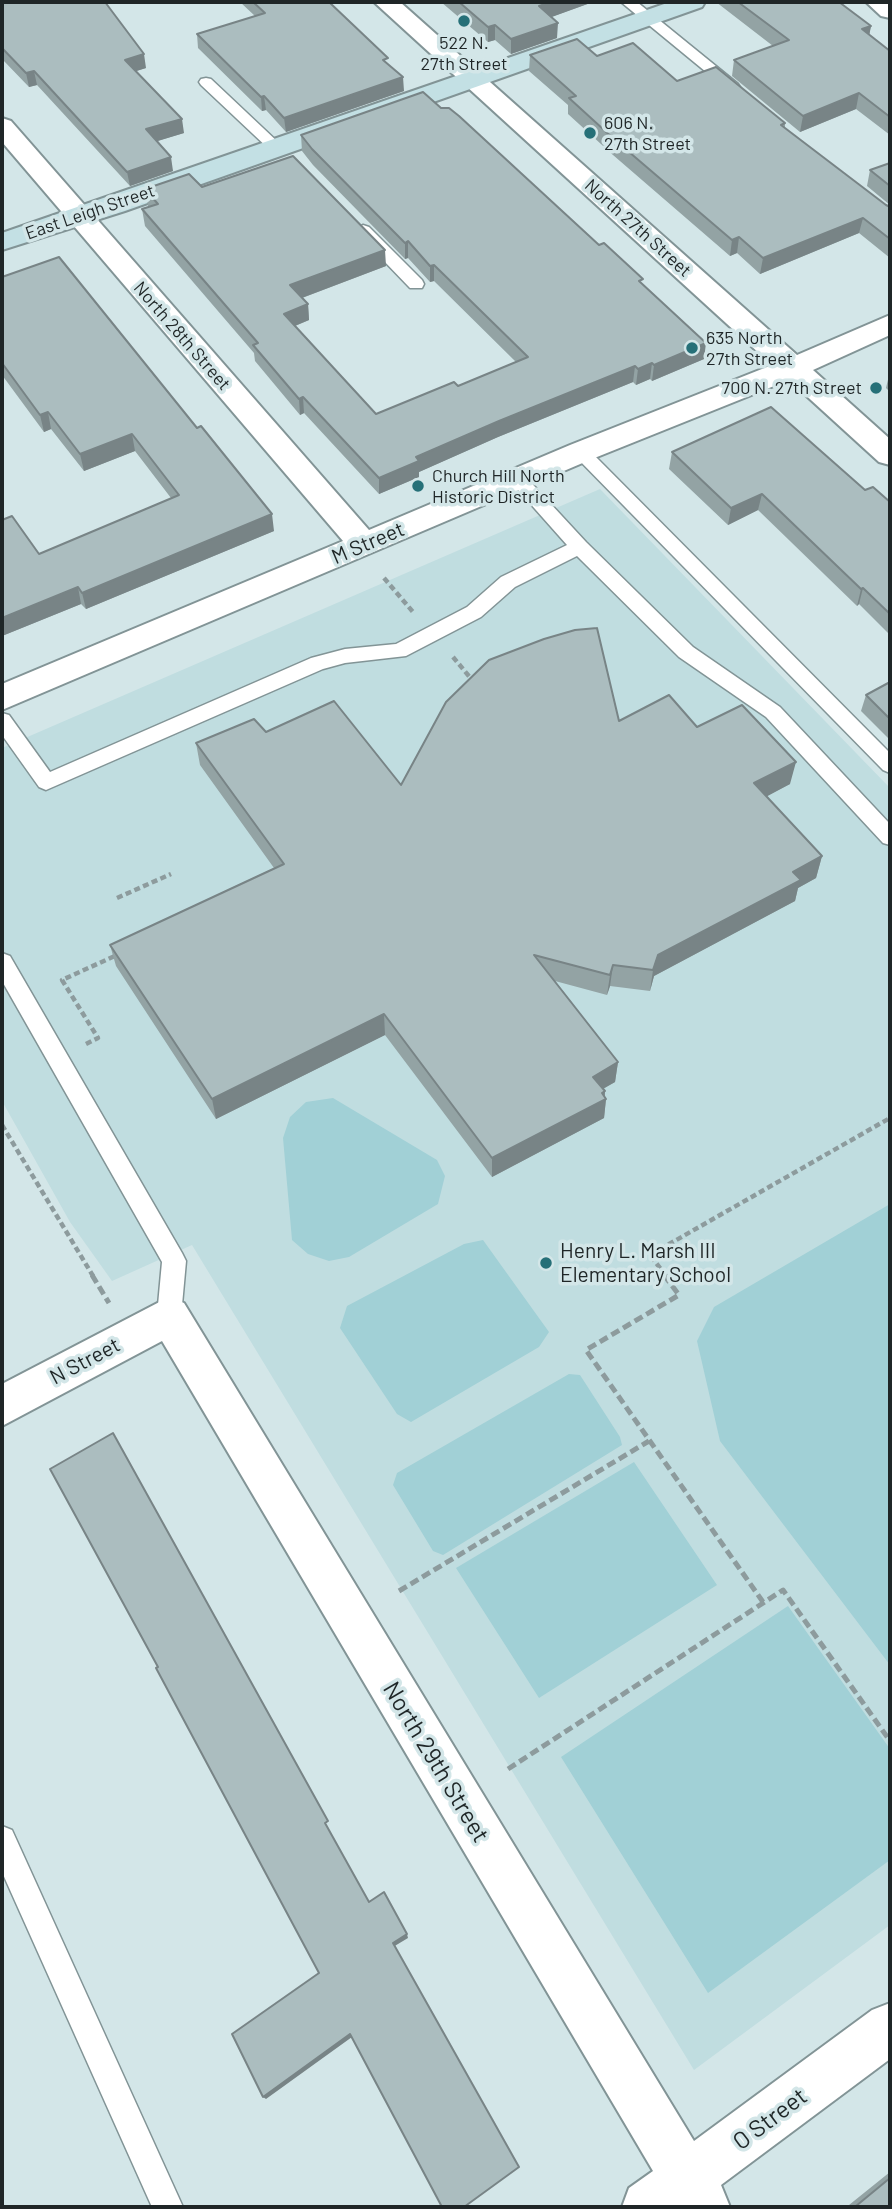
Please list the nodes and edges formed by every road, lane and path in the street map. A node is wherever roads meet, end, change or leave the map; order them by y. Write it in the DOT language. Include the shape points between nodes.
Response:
graph roads {
  1 [pos="386,2"];
  2 [pos="692,2"];
  3 [pos="878,2"];
  4 [pos="638,9"];
  5 [pos="890,11"];
  6 [pos="472,79"];
  7 [pos="206,82"];
  8 [pos="744,96"];
  9 [pos="2,126"];
  10 [pos="283,150"];
  11 [pos="349,216"];
  12 [pos="79,218"];
  13 [pos="2,242"];
  14 [pos="416,284"];
  15 [pos="890,324"];
  16 [pos="795,367"];
  17 [pos="581,452"];
  18 [pos="890,455"];
  19 [pos="518,479"];
  20 [pos="364,545"];
  21 [pos="579,547"];
  22 [pos="384,578"];
  23 [pos="414,613"];
  24 [pos="450,654"];
  25 [pos="473,681"];
  26 [pos="2,698"];
  27 [pos="2,720"];
  28 [pos="890,765"];
  29 [pos="890,837"];
  30 [pos="171,874"];
  31 [pos="117,898"];
  32 [pos="120,954"];
  33 [pos="2,962"];
  34 [pos="81,1046"];
  35 [pos="890,1118"];
  36 [pos="2,1125"];
  37 [pos="111,1307"];
  38 [pos="169,1316"];
  39 [pos="2,1406"];
  40 [pos="649,1441"];
  41 [pos="399,1591"];
  42 [pos="763,1602"];
  43 [pos="890,1741"];
  44 [pos="508,1769"];
  45 [pos="2,1840"];
  46 [pos="890,2028"];
  47 [pos="680,2198"];
  48 [pos="168,2207"];
  1 -- 6 [label="street, North 27th Street"];
  2 -- 4 [label="street, East Leigh Street"];
  3 -- 5 [label="street"];
  4 -- 6 [label="street, East Leigh Street"];
  4 -- 8 [label="lane"];
  6 -- 10 [label="street, East Leigh Street"];
  6 -- 16 [label="street, North 27th Street"];
  7 -- 10 [label="lane"];
  9 -- 12 [label="street, North 28th Street"];
  10 -- 12 [label="street, East Leigh Street"];
  11 -- 14 [label="lane"];
  12 -- 13 [label="street, East Leigh Street"];
  12 -- 20 [label="street, North 28th Street"];
  15 -- 16 [label="street, M Street"];
  16 -- 17 [label="street, M Street"];
  16 -- 18 [label="street, North 27th Street"];
  17 -- 19 [label="street, M Street"];
  17 -- 28 [label="lane"];
  19 -- 20 [label="street, M Street"];
  19 -- 21 [label="lane"];
  20 -- 26 [label="street, M Street"];
  21 -- 27 [label="lane" via="508,582 474,612 399,651 318,663 46,782"];
  21 -- 29 [label="lane" via="686,652 773,712"];
  22 -- 23 [label="path"];
  24 -- 25 [label="path"];
  30 -- 31 [label="path"];
  32 -- 34 [label="path" via="62,981 98,1038"];
  33 -- 38 [label="lane" via="174,1261"];
  35 -- 40 [label="path" via="650,1255 679,1295 586,1350"];
  36 -- 37 [label="path"];
  38 -- 39 [label="street, N Street"];
  38 -- 47 [label="street, North 29th Street"];
  40 -- 41 [label="path"];
  40 -- 42 [label="path"];
  42 -- 43 [label="path" via="783,1590"];
  42 -- 44 [label="path"];
  45 -- 48 [label="lane"];
  46 -- 47 [label="street, O Street"];
}
